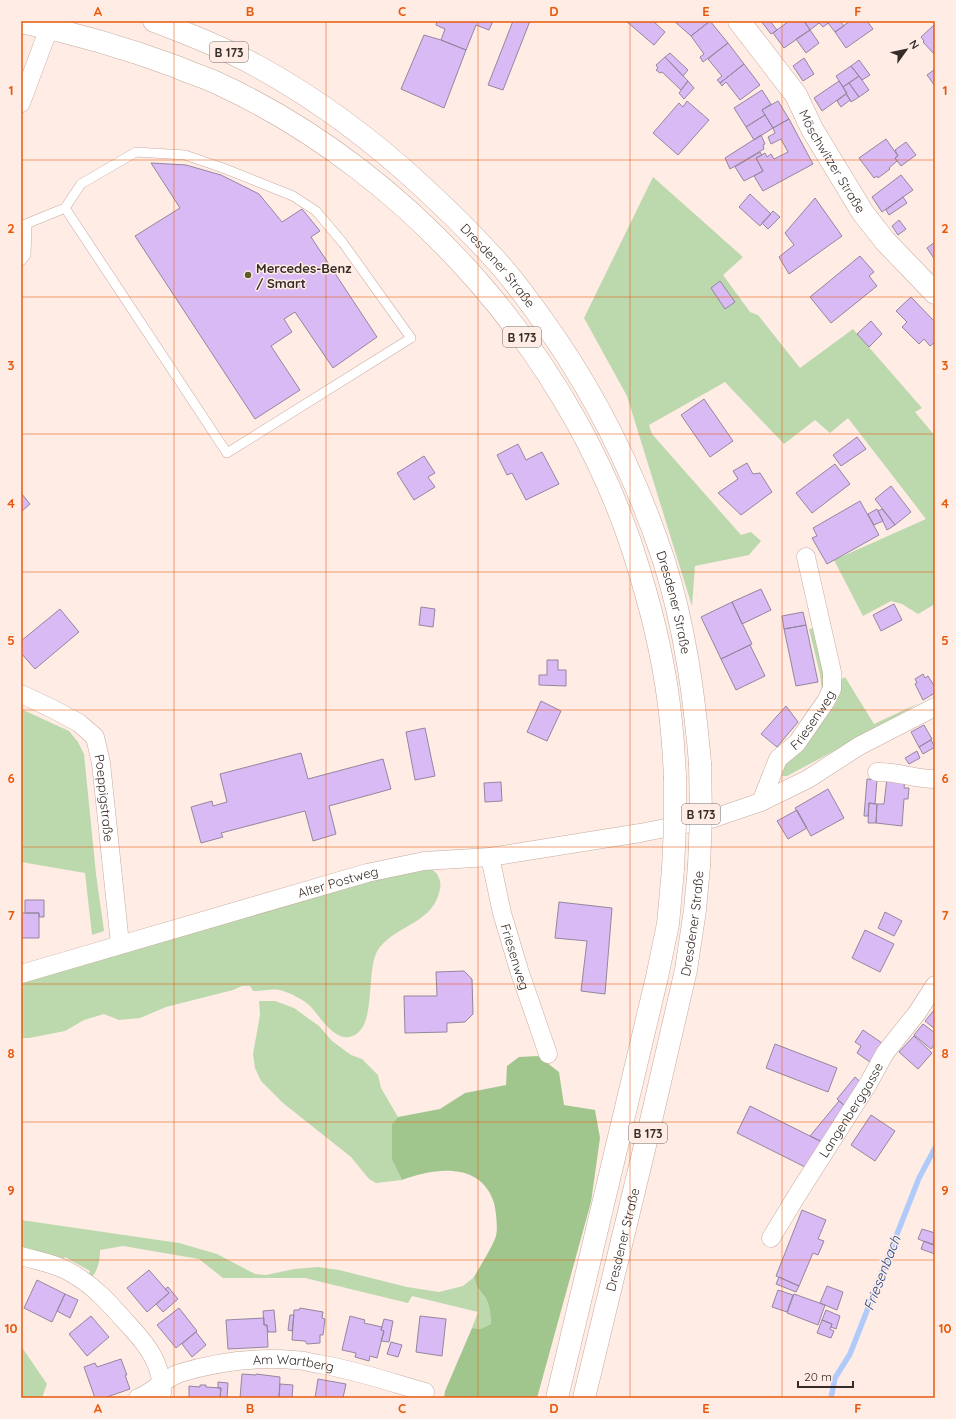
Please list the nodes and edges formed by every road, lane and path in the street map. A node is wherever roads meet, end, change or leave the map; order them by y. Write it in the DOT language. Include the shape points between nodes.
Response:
graph roads {
  1 [pos="154,21"];
  2 [pos="741,21"];
  3 [pos="21,22"];
  4 [pos="50,23"];
  5 [pos="21,103"];
  6 [pos="65,208"];
  7 [pos="24,225"];
  8 [pos="21,261"];
  9 [pos="935,293"];
  10 [pos="806,557"];
  11 [pos="21,694"];
  12 [pos="935,707"];
  13 [pos="877,772"];
  14 [pos="935,781"];
  15 [pos="760,802"];
  16 [pos="490,857"];
  17 [pos="120,944"];
  18 [pos="21,974"];
  19 [pos="935,985"];
  20 [pos="548,1054"];
  21 [pos="771,1238"];
  22 [pos="21,1256"];
  23 [pos="162,1391"];
  24 [pos="425,1392"];
  25 [pos="138,1398"];
  26 [pos="557,1398"];
  27 [pos="584,1398"];
  1 -- 27 [label="main road, Dresdener Straße / B 173, bridge" via="209,42 256,65 301,91 343,120 408,173 494,257 561,346 589,391 636,485 664,562 688,657 695,706 701,816 695,910 686,970"];
  2 -- 9 [label="main road, Möschwitzer Straße" via="796,95 812,130 863,213 885,241"];
  3 -- 4 [label="main road, B 173"];
  4 -- 5 [label="street"];
  4 -- 26 [label="main road, B 173, bridge" via="216,83 275,113 365,173 441,240 476,278 523,338 585,438 626,529 651,613 663,666 671,722 675,776 673,869 668,924 657,977"];
  6 -- 6 [label="lane" via="227,453 411,338 343,243 316,211 293,196 223,168 185,155 136,152 81,184"];
  6 -- 7 [label="lane"];
  7 -- 8 [label="lane" via="26,255"];
  10 -- 15 [label="street, Friesenweg" via="832,672 832,689 797,743 778,759"];
  11 -- 17 [label="street, Poeppigstraße" via="79,723 95,738 101,763"];
  12 -- 15 [label="street" via="859,746 808,779"];
  13 -- 14 [label="street"];
  15 -- 16 [label="street, Alter Postweg" via="711,819 663,829"];
  16 -- 17 [label="street, Alter Postweg" via="424,861 368,873"];
  16 -- 20 [label="street, Friesenweg" via="504,920"];
  17 -- 18 [label="street, Alter Postweg"];
  19 -- 21 [label="street, Langenberggasse" via="917,1013 885,1053"];
  22 -- 23 [label="street" via="73,1273 104,1298 152,1355 158,1369"];
  23 -- 24 [label="street, Am Wartberg" via="168,1378 212,1365 251,1360 295,1360 340,1367"];
  23 -- 25 [label="street, Am Wartberg" via="153,1391"];
}
